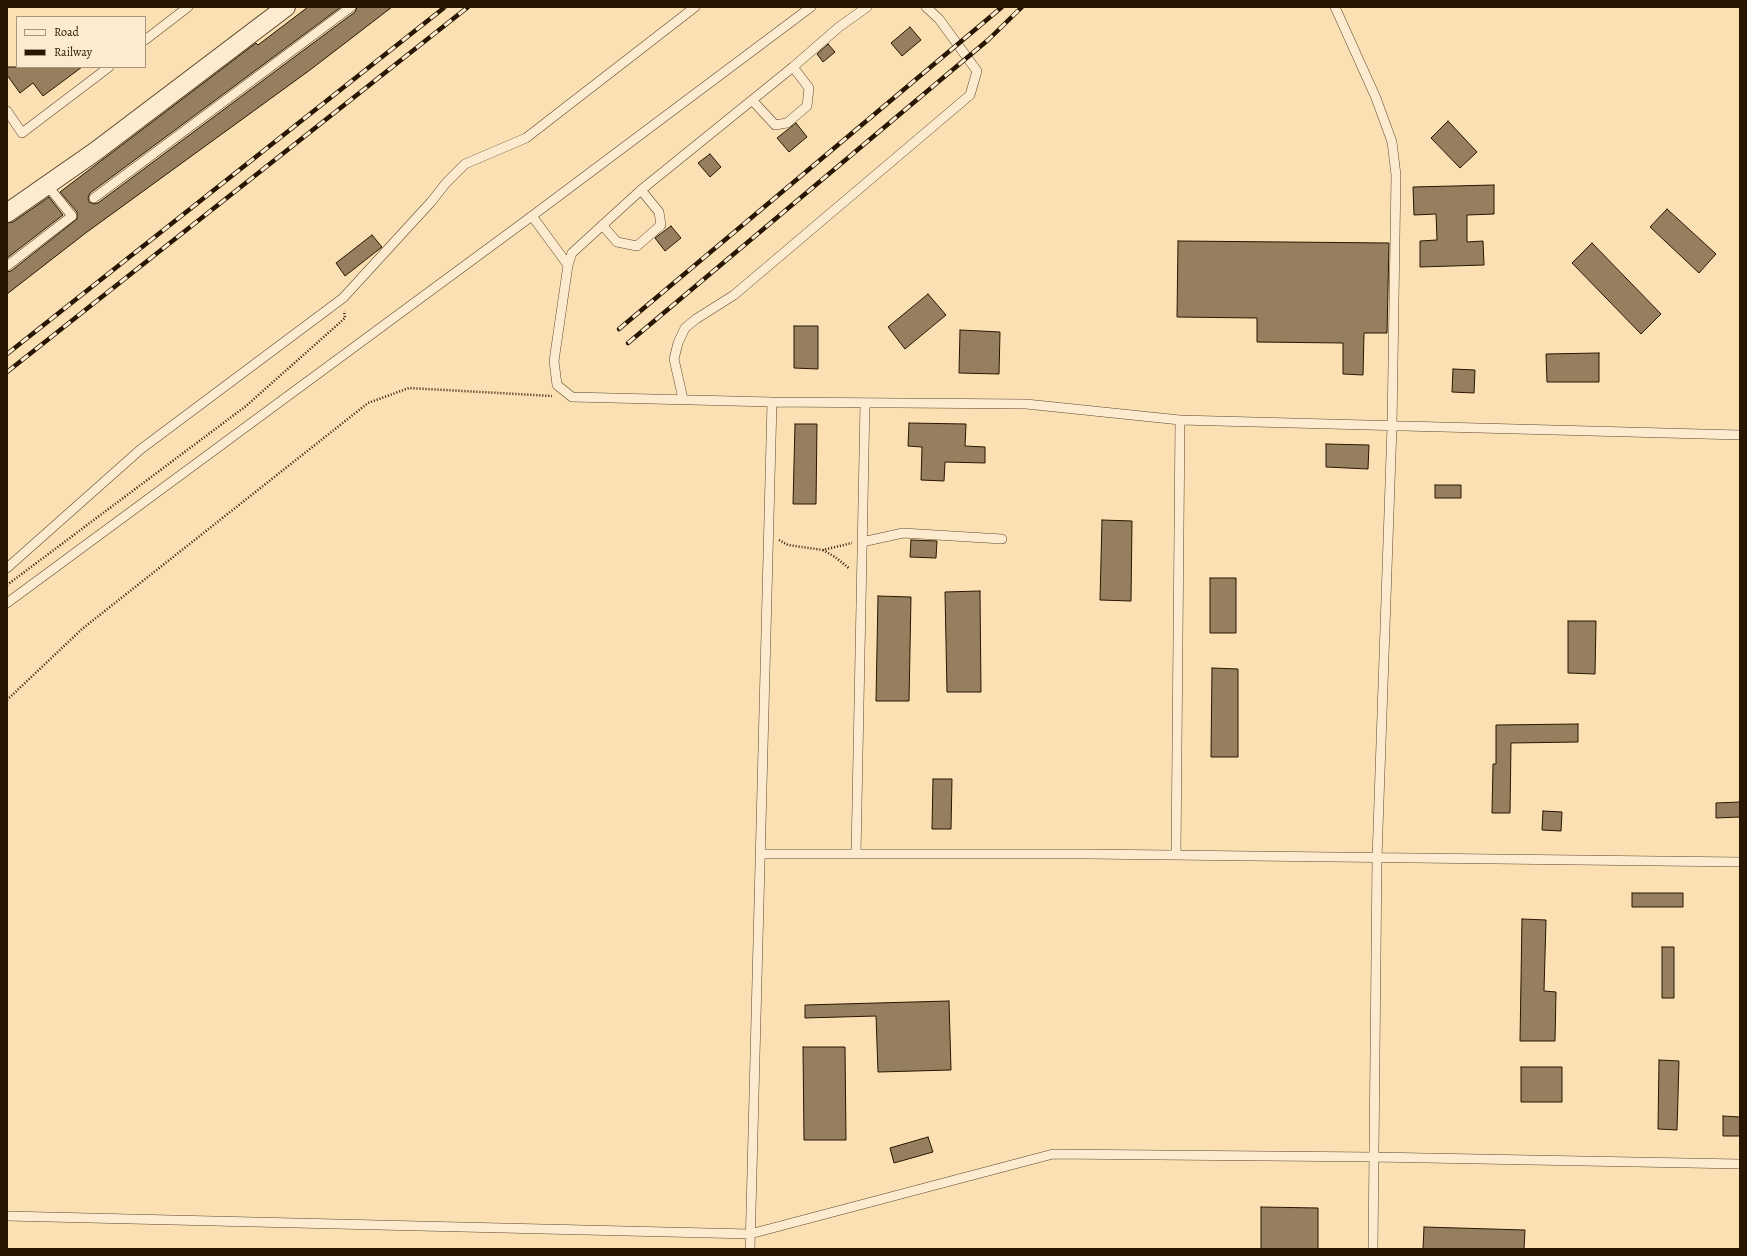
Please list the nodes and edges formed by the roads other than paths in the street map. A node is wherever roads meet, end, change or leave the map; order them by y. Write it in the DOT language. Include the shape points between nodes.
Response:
graph roads {
  1 [pos="188,7"];
  2 [pos="286,7"];
  3 [pos="351,7"];
  4 [pos="694,7"];
  5 [pos="811,7"];
  6 [pos="867,7"];
  7 [pos="926,7"];
  8 [pos="1335,7"];
  9 [pos="146,39"];
  10 [pos="793,67"];
  11 [pos="108,68"];
  12 [pos="752,100"];
  13 [pos="7,111"];
  14 [pos="47,185"];
  15 [pos="642,190"];
  16 [pos="94,198"];
  17 [pos="7,213"];
  18 [pos="532,216"];
  19 [pos="602,225"];
  20 [pos="568,265"];
  21 [pos="7,266"];
  22 [pos="683,399"];
  23 [pos="772,402"];
  24 [pos="865,403"];
  25 [pos="1180,420"];
  26 [pos="1392,426"];
  27 [pos="1740,435"];
  28 [pos="1002,539"];
  29 [pos="862,542"];
  30 [pos="7,568"];
  31 [pos="7,603"];
  32 [pos="760,854"];
  33 [pos="856,854"];
  34 [pos="1176,855"];
  35 [pos="1377,858"];
  36 [pos="1740,862"];
  37 [pos="1374,1157"];
  38 [pos="1740,1164"];
  39 [pos="7,1216"];
  40 [pos="750,1234"];
  41 [pos="750,1249"];
  42 [pos="1372,1249"];
  1 -- 9 [label="lane"];
  2 -- 14 [label="street"];
  3 -- 16 [label="lane"];
  4 -- 30 [label="lane" via="526,138 465,164 343,298 141,449"];
  5 -- 18 [label="lane"];
  6 -- 10 [label="lane" via="839,27"];
  7 -- 22 [label="lane" via="939,19 976,71 970,94 734,295 696,318 685,328 674,359"];
  8 -- 26 [label="lane" via="1376,98 1392,142 1396,175"];
  10 -- 12 [label="lane"];
  10 -- 12 [label="lane" via="809,88 807,106 787,123 775,125"];
  11 -- 13 [label="lane" via="22,133"];
  12 -- 15 [label="lane"];
  14 -- 17 [label="street"];
  14 -- 21 [label="lane" via="72,216"];
  15 -- 19 [label="lane"];
  15 -- 19 [label="lane" via="659,212 660,225 637,246 617,242"];
  18 -- 20 [label="lane"];
  18 -- 31 [label="lane"];
  19 -- 20 [label="lane" via="572,253"];
  20 -- 22 [label="lane" via="554,360 557,385 572,398"];
  22 -- 23 [label="lane"];
  23 -- 24 [label="lane"];
  23 -- 32 [label="lane"];
  24 -- 25 [label="lane" via="1026,404"];
  24 -- 29 [label="lane"];
  25 -- 26 [label="lane"];
  25 -- 34 [label="lane"];
  26 -- 27 [label="lane"];
  26 -- 35 [label="lane"];
  28 -- 29 [label="lane" via="903,533"];
  29 -- 33 [label="lane"];
  32 -- 33 [label="lane"];
  32 -- 40 [label="lane"];
  33 -- 34 [label="lane"];
  34 -- 35 [label="lane"];
  35 -- 36 [label="lane"];
  35 -- 37 [label="lane"];
  37 -- 38 [label="lane"];
  37 -- 40 [label="lane" via="1053,1154"];
  37 -- 42 [label="lane"];
  39 -- 40 [label="lane"];
  40 -- 41 [label="lane"];
}
